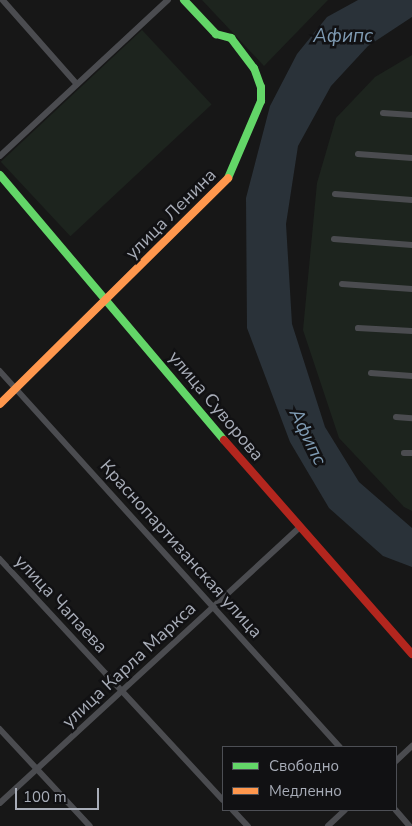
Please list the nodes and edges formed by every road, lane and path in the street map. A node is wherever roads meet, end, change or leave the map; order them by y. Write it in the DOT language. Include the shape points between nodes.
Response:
graph roads {
  1 [pos="3,0"];
  2 [pos="168,0"];
  3 [pos="184,0"];
  4 [pos="77,84"];
  5 [pos="384,113"];
  6 [pos="412,115"];
  7 [pos="358,154"];
  8 [pos="0,156"];
  9 [pos="412,158"];
  10 [pos="0,175"];
  11 [pos="335,194"];
  12 [pos="412,200"];
  13 [pos="334,239"];
  14 [pos="412,245"];
  15 [pos="342,284"];
  16 [pos="412,289"];
  17 [pos="107,299"];
  18 [pos="358,328"];
  19 [pos="412,331"];
  20 [pos="0,371"];
  21 [pos="372,373"];
  22 [pos="412,376"];
  23 [pos="17,389"];
  24 [pos="0,404"];
  25 [pos="396,418"];
  26 [pos="412,418"];
  27 [pos="404,452"];
  28 [pos="412,453"];
  29 [pos="299,528"];
  30 [pos="0,559"];
  31 [pos="213,607"];
  32 [pos="412,654"];
  33 [pos="122,692"];
  34 [pos="0,729"];
  35 [pos="339,746"];
  36 [pos="412,746"];
  37 [pos="397,760"];
  38 [pos="37,769"];
  39 [pos="222,799"];
  40 [pos="0,803"];
  41 [pos="234,811"];
  42 [pos="344,811"];
  43 [pos="397,811"];
  44 [pos="90,826"];
  45 [pos="248,826"];
  46 [pos="328,826"];
  47 [pos="410,826"];
  1 -- 4 [label="street"];
  2 -- 4 [label="street"];
  3 -- 17 [label="street, улица Ленина" via="216,34 231,38 254,68 261,87 261,101 229,180"];
  4 -- 8 [label="street"];
  5 -- 6 [label="street"];
  7 -- 9 [label="street"];
  10 -- 17 [label="street, улица Суворова"];
  11 -- 12 [label="street"];
  13 -- 14 [label="street"];
  15 -- 16 [label="street"];
  17 -- 23 [label="street, улица Ленина"];
  17 -- 29 [label="street, улица Суворова"];
  18 -- 19 [label="street"];
  20 -- 23 [label="street, Краснопартизанская улица"];
  21 -- 22 [label="street"];
  23 -- 24 [label="street, улица Ленина"];
  23 -- 31 [label="street, Краснопартизанская улица"];
  25 -- 26 [label="street"];
  27 -- 28 [label="street"];
  29 -- 31 [label="street, улица Карла Маркса"];
  29 -- 32 [label="street, улица Суворова"];
  30 -- 33 [label="street, улица Чапаева"];
  31 -- 33 [label="street, улица Карла Маркса"];
  31 -- 35 [label="street, Краснопартизанская улица"];
  33 -- 38 [label="street, улица Карла Маркса"];
  33 -- 39 [label="street, улица Чапаева"];
  34 -- 38 [label="street"];
  36 -- 37 [label="street"];
  38 -- 40 [label="street, улица Карла Маркса"];
  38 -- 44 [label="street"];
  41 -- 45 [label="street"];
  42 -- 46 [label="street"];
  43 -- 47 [label="street"];
}
